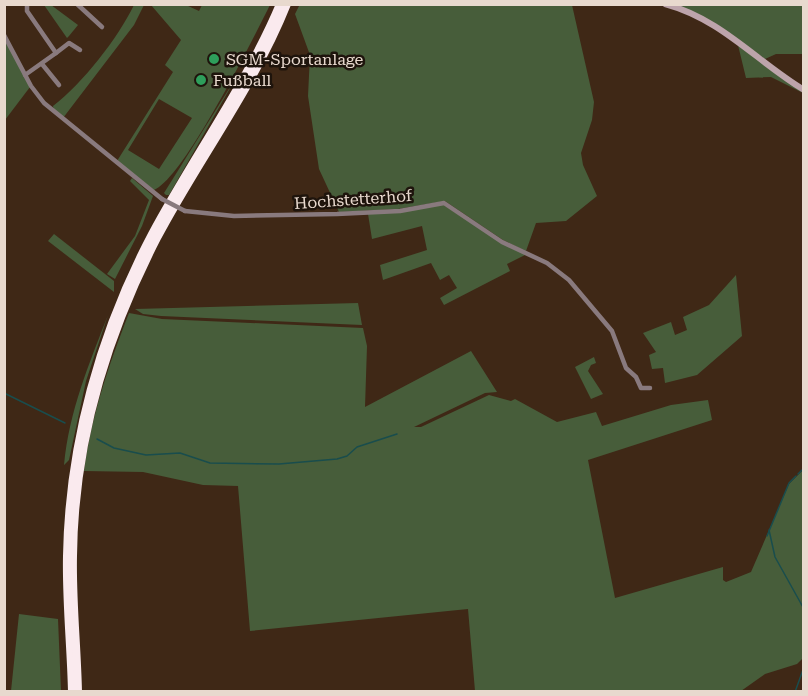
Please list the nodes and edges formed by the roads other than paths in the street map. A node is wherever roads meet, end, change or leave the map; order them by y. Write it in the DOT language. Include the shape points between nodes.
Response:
graph roads {
  1 [pos="27,4"];
  2 [pos="77,4"];
  3 [pos="280,4"];
  4 [pos="287,4"];
  5 [pos="665,4"];
  6 [pos="102,27"];
  7 [pos="4,35"];
  8 [pos="80,50"];
  9 [pos="57,53"];
  10 [pos="42,64"];
  11 [pos="26,75"];
  12 [pos="59,85"];
  13 [pos="804,90"];
  14 [pos="650,388"];
  15 [pos="78,464"];
  16 [pos="76,478"];
  17 [pos="72,692"];
  18 [pos="78,692"];
  1 -- 9 [label="street" via="27,10"];
  2 -- 6 [label="street"];
  3 -- 15 [label="highway" via="124,293 95,371"];
  4 -- 15 [label="highway" via="138,277 104,362"];
  5 -- 13 [label="street" via="716,25"];
  7 -- 11 [label="street"];
  8 -- 9 [label="street" via="69,43"];
  9 -- 10 [label="street"];
  10 -- 11 [label="street"];
  10 -- 12 [label="street"];
  11 -- 14 [label="street, Hochstetterhof, bridge" via="44,104 162,199 187,212 234,216 337,214 400,211 444,202 502,242 558,271 612,331 626,368 636,377 640,388"];
  15 -- 16 [label="highway"];
  16 -- 17 [label="highway" via="67,556"];
  16 -- 18 [label="highway" via="73,555"];
}
